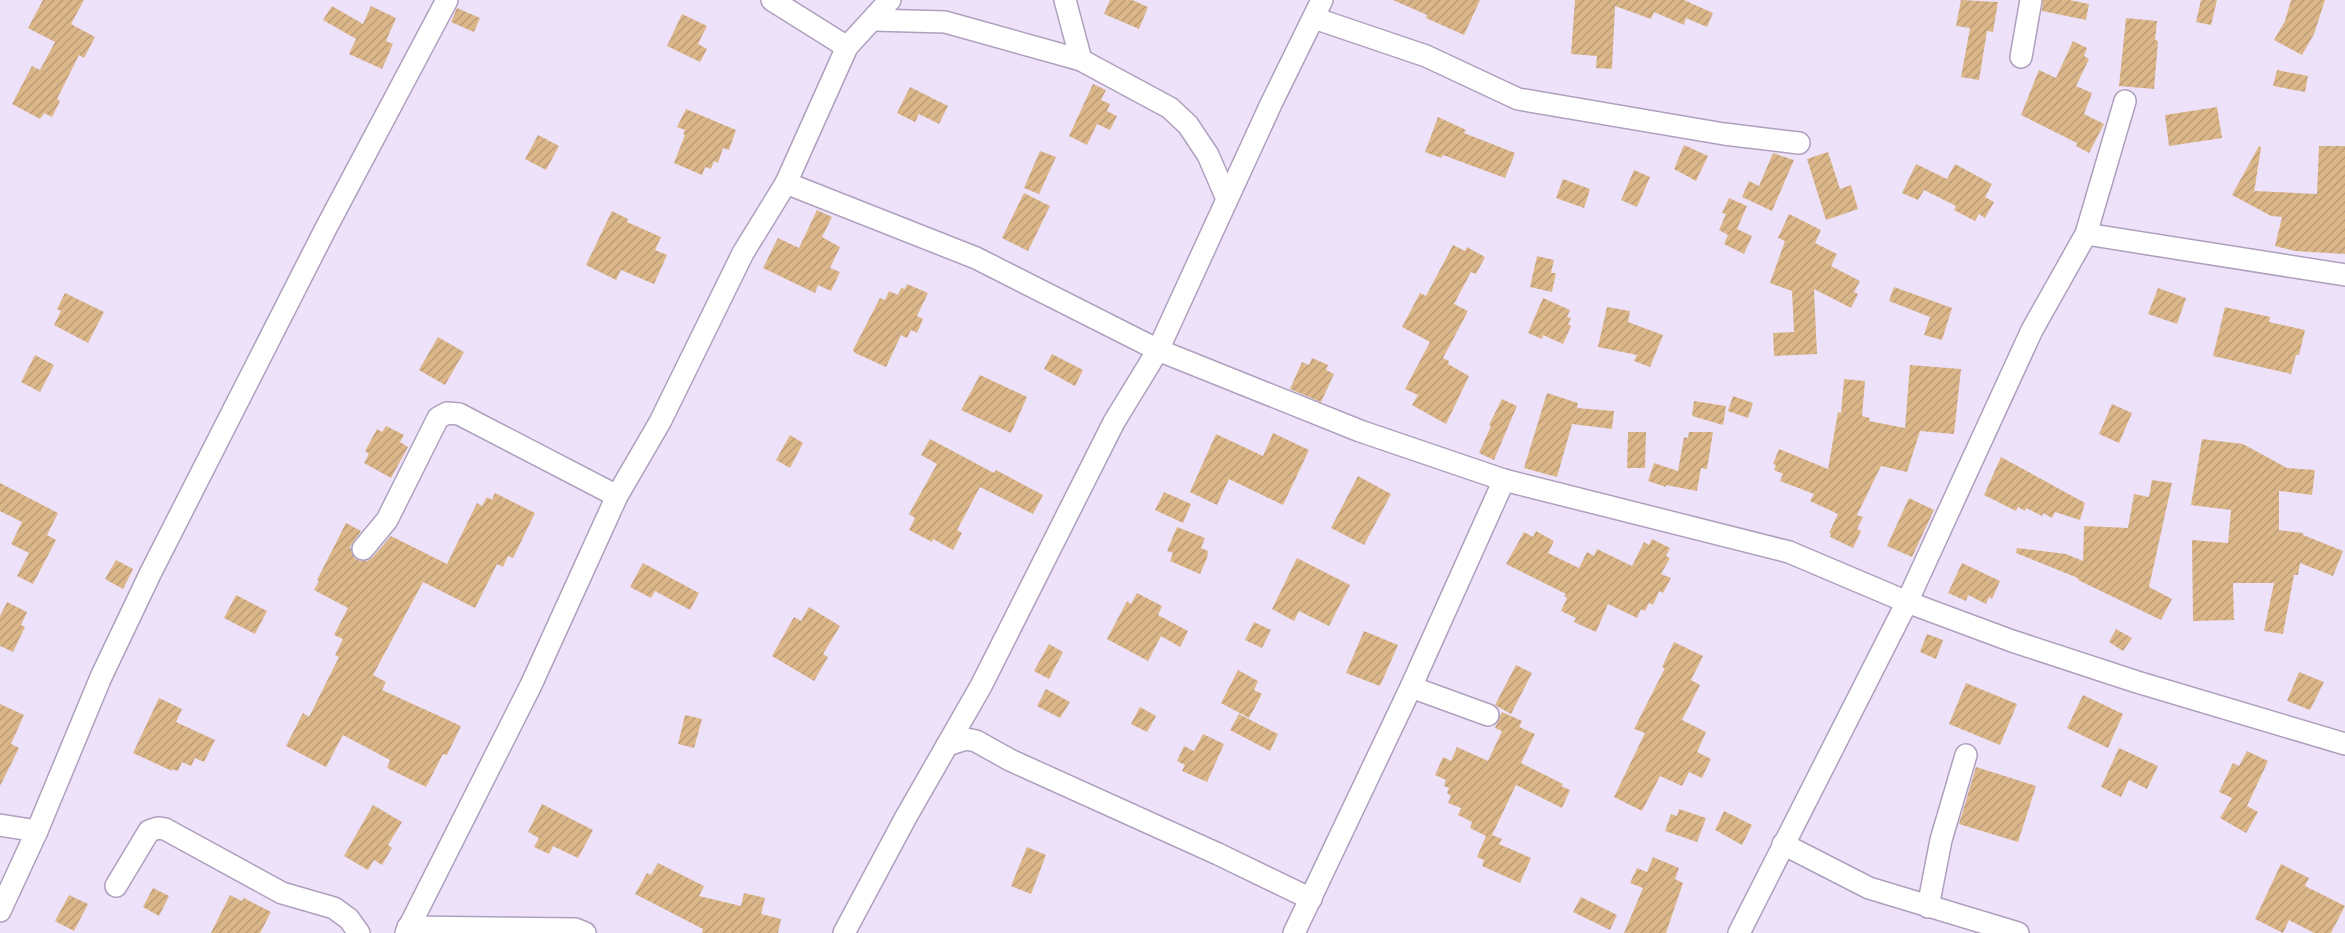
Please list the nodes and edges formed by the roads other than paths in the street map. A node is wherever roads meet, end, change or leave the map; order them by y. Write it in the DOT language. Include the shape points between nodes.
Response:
graph roads {
  1 [pos="447,0"];
  2 [pos="772,0"];
  3 [pos="890,0"];
  4 [pos="1065,0"];
  5 [pos="2031,0"];
  6 [pos="1318,9"];
  7 [pos="873,20"];
  8 [pos="847,47"];
  9 [pos="2021,57"];
  10 [pos="1081,60"];
  11 [pos="2125,101"];
  12 [pos="1799,143"];
  13 [pos="786,183"];
  14 [pos="1227,199"];
  15 [pos="2086,234"];
  16 [pos="2345,275"];
  17 [pos="1158,350"];
  18 [pos="1504,480"];
  19 [pos="617,496"];
  20 [pos="363,549"];
  21 [pos="1907,602"];
  22 [pos="1411,687"];
  23 [pos="1488,716"];
  24 [pos="2345,744"];
  25 [pos="947,745"];
  26 [pos="1966,755"];
  27 [pos="0,825"];
  28 [pos="37,831"];
  29 [pos="1783,844"];
  30 [pos="116,886"];
  31 [pos="1311,899"];
  32 [pos="1928,907"];
  33 [pos="0,911"];
  34 [pos="407,930"];
  35 [pos="536,931"];
  36 [pos="359,933"];
  37 [pos="585,933"];
  38 [pos="844,933"];
  39 [pos="1294,933"];
  40 [pos="1739,933"];
  41 [pos="2018,933"];
  1 -- 28 [label="street" via="151,572 101,677"];
  2 -- 8 [label="street"];
  3 -- 7 [label="street"];
  4 -- 10 [label="street"];
  5 -- 9 [label="street"];
  6 -- 12 [label="street" via="1518,99"];
  6 -- 14 [label="street"];
  7 -- 8 [label="street"];
  7 -- 10 [label="street" via="945,22"];
  8 -- 13 [label="street"];
  10 -- 14 [label="street" via="1170,108 1188,125 1208,155"];
  11 -- 15 [label="street"];
  13 -- 17 [label="street" via="976,258"];
  13 -- 19 [label="street" via="744,253 660,422"];
  14 -- 17 [label="street"];
  15 -- 16 [label="street"];
  15 -- 21 [label="street" via="2032,330"];
  17 -- 18 [label="street" via="1360,431"];
  17 -- 25 [label="street" via="1114,422 1030,591"];
  18 -- 21 [label="street" via="1789,552"];
  18 -- 22 [label="street"];
  19 -- 20 [label="street" via="491,429 459,414 447,413 438,418 387,520"];
  19 -- 34 [label="street" via="531,686"];
  21 -- 24 [label="street" via="2137,682"];
  21 -- 29 [label="street"];
  22 -- 23 [label="street"];
  22 -- 31 [label="street"];
  25 -- 31 [label="street" via="966,739 976,741"];
  25 -- 38 [label="street"];
  26 -- 32 [label="street" via="1941,840"];
  27 -- 28 [label="street"];
  28 -- 33 [label="street"];
  29 -- 32 [label="street" via="1869,888"];
  29 -- 40 [label="street"];
  30 -- 36 [label="street" via="149,831 165,829 282,893 334,908"];
  31 -- 39 [label="street"];
  32 -- 41 [label="street"];
  34 -- 35 [label="street"];
  35 -- 37 [label="street" via="575,929"];
}
